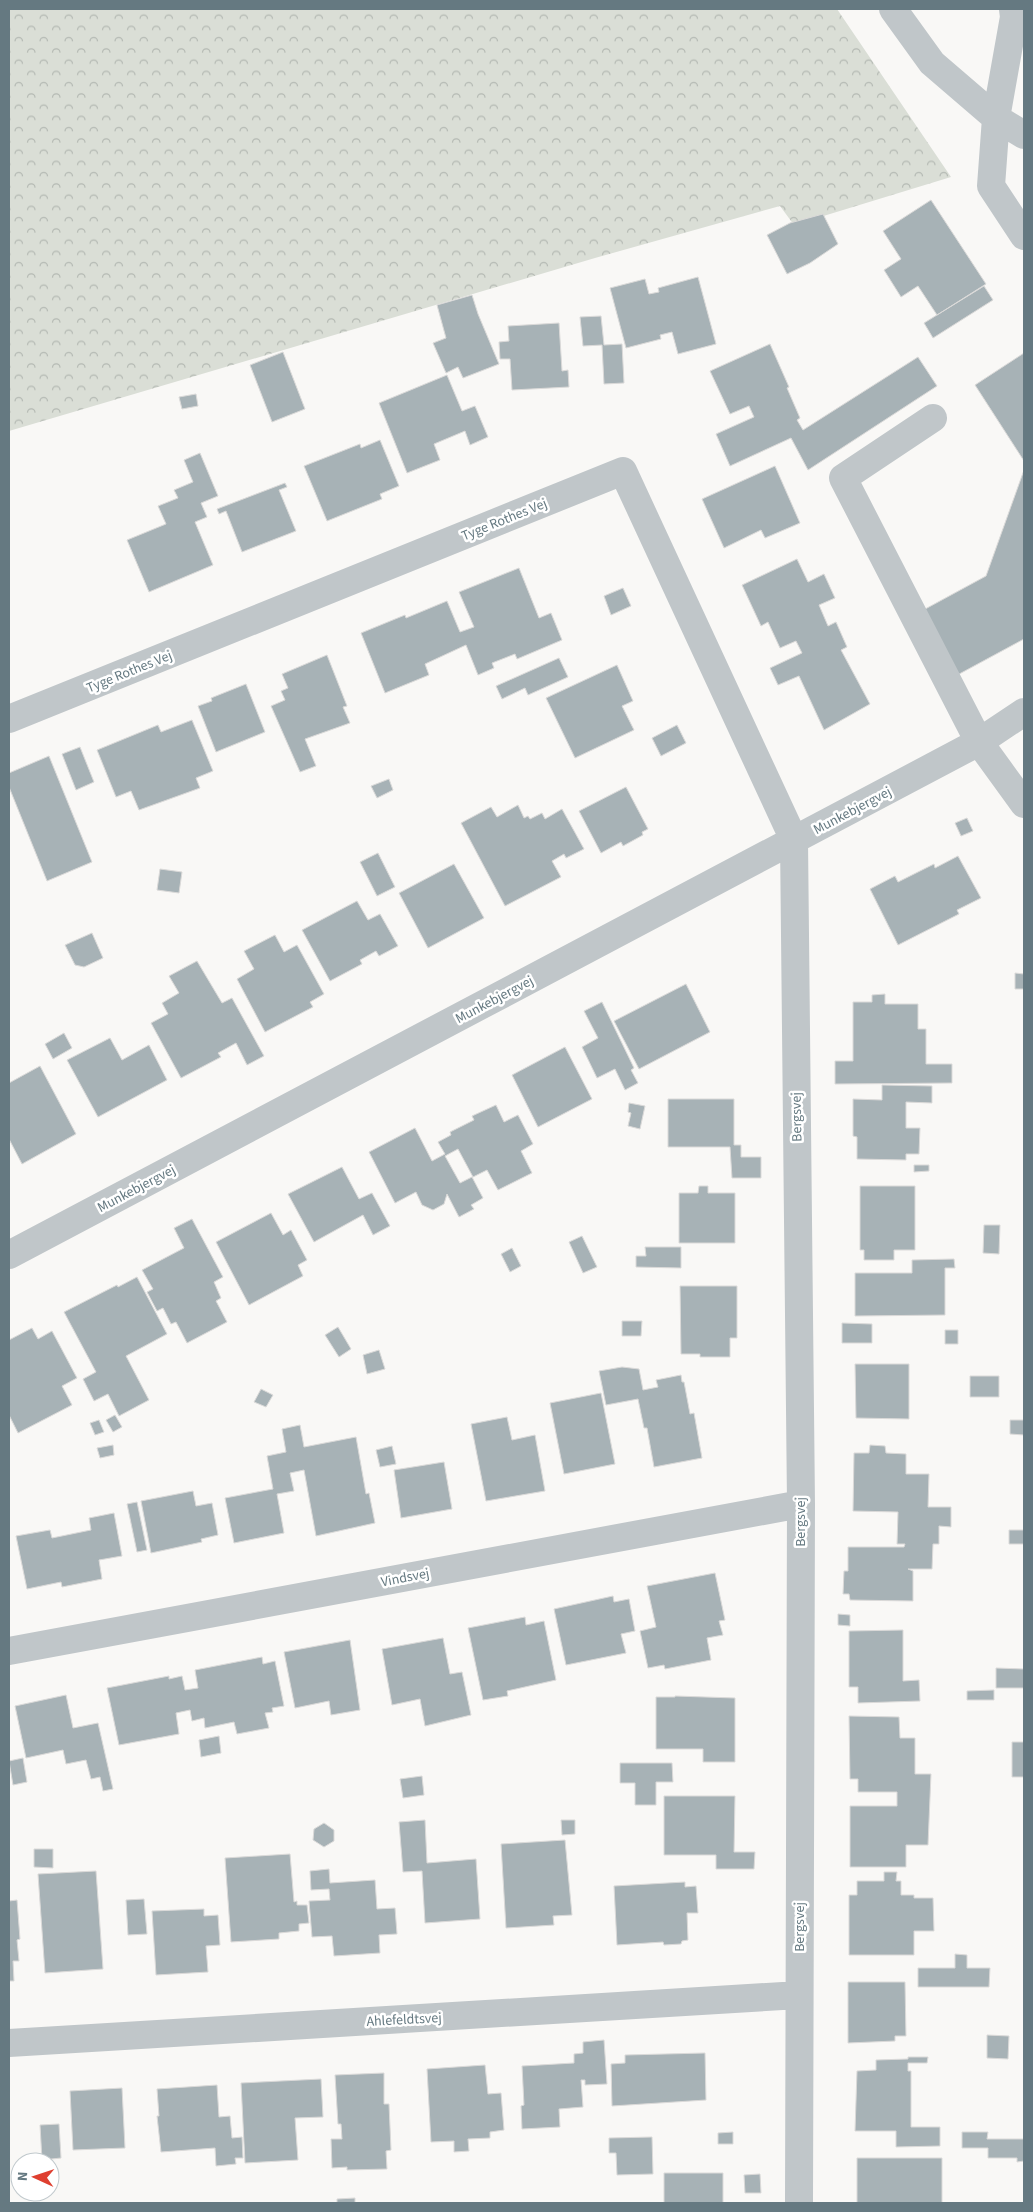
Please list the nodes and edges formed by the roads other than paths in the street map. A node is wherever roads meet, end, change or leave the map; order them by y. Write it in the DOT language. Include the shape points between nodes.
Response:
graph roads {
  1 [pos="892,9"];
  2 [pos="1013,9"];
  3 [pos="996,118"];
  4 [pos="1024,136"];
  5 [pos="1024,236"];
  6 [pos="933,418"];
  7 [pos="1024,712"];
  8 [pos="9,719"];
  9 [pos="1024,731"];
  10 [pos="979,742"];
  11 [pos="1024,804"];
  12 [pos="794,840"];
  13 [pos="9,1255"];
  14 [pos="801,1504"];
  15 [pos="9,1651"];
  16 [pos="798,1995"];
  17 [pos="9,2043"];
  18 [pos="799,2203"];
  1 -- 3 [label="street" via="932,63"];
  2 -- 3 [label="street"];
  3 -- 4 [label="street"];
  3 -- 5 [label="street" via="991,186"];
  6 -- 10 [label="street" via="843,478"];
  7 -- 10 [label="street, Munkebjergvej"];
  8 -- 12 [label="street, Tyge Rothes Vej" via="623,471"];
  9 -- 10 [label="street, Munkebjergvej"];
  10 -- 11 [label="street"];
  10 -- 12 [label="street, Munkebjergvej"];
  12 -- 13 [label="street, Munkebjergvej"];
  12 -- 14 [label="street, Bergsvej"];
  14 -- 15 [label="street, Vindsvej"];
  14 -- 16 [label="street, Bergsvej"];
  16 -- 17 [label="street, Ahlefeldtsvej"];
  16 -- 18 [label="street, Bergsvej"];
}
